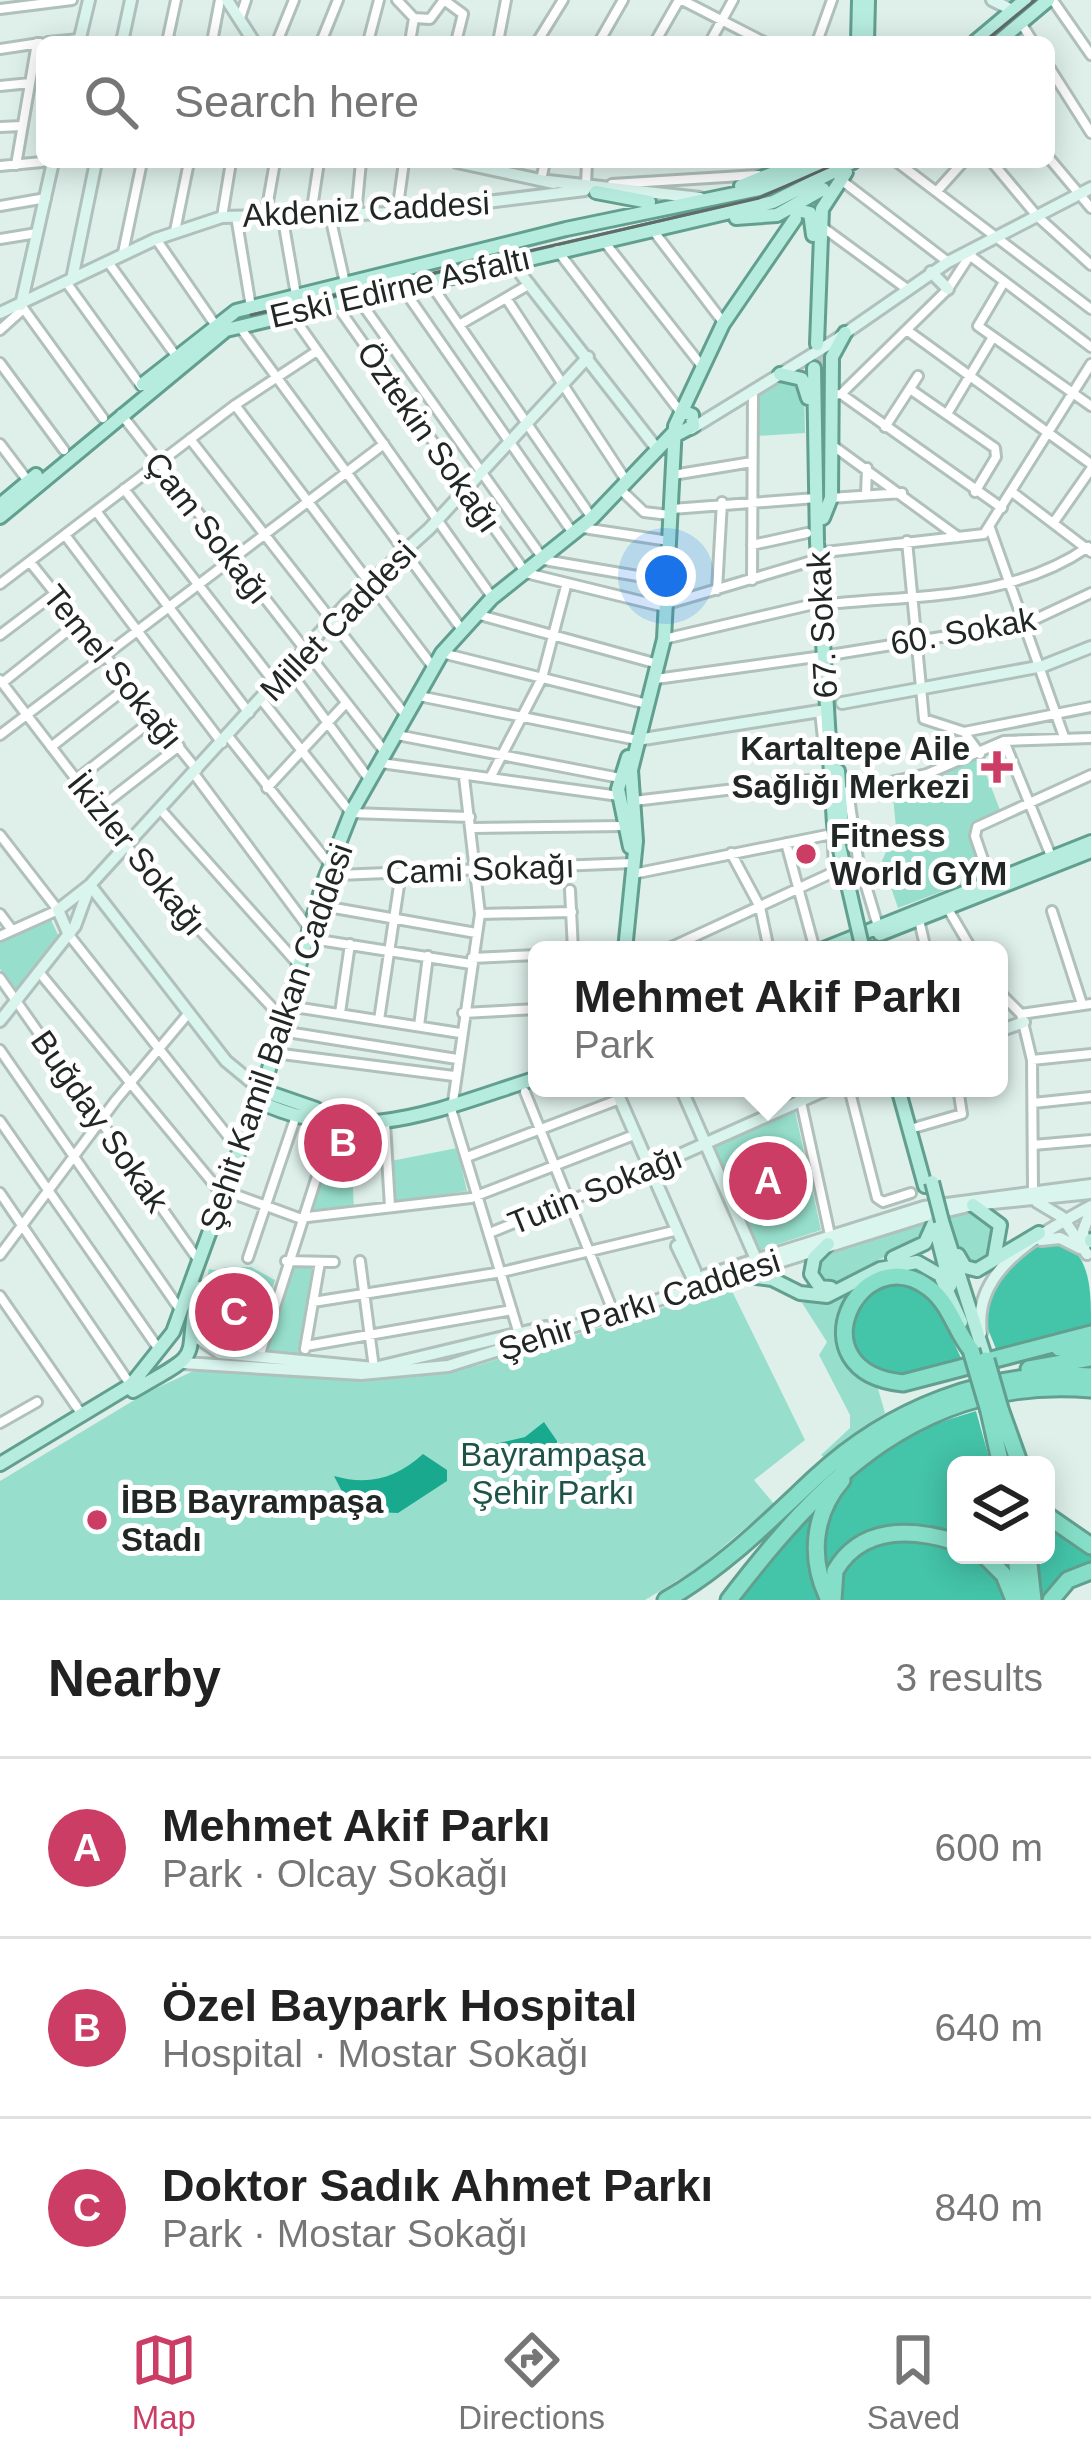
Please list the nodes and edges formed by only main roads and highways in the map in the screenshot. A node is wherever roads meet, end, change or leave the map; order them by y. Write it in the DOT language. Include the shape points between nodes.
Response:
graph roads {
  1 [pos="88,0"];
  2 [pos="130,0"];
  3 [pos="224,0"];
  4 [pos="864,0"];
  5 [pos="992,0"];
  6 [pos="1053,1"];
  7 [pos="1029,6"];
  8 [pos="1016,16"];
  9 [pos="80,36"];
  10 [pos="123,36"];
  11 [pos="250,36"];
  12 [pos="863,36"];
  13 [pos="984,36"];
  14 [pos="1002,36"];
  15 [pos="52,168"];
  16 [pos="95,168"];
  17 [pos="509,168"];
  18 [pos="789,168"];
  19 [pos="812,168"];
  20 [pos="848,168"];
  21 [pos="592,188"];
  22 [pos="1091,188"];
  23 [pos="712,199"];
  24 [pos="649,202"];
  25 [pos="794,214"];
  26 [pos="736,218"];
  27 [pos="817,226"];
  28 [pos="510,260"];
  29 [pos="931,272"];
  30 [pos="69,281"];
  31 [pos="948,289"];
  32 [pos="21,308"];
  33 [pos="236,311"];
  34 [pos="0,313"];
  35 [pos="820,320"];
  36 [pos="239,326"];
  37 [pos="843,332"];
  38 [pos="818,347"];
  39 [pos="587,357"];
  40 [pos="781,374"];
  41 [pos="112,418"];
  42 [pos="688,418"];
  43 [pos="675,433"];
  44 [pos="657,449"];
  45 [pos="815,498"];
  46 [pos="0,505"];
  47 [pos="0,517"];
  48 [pos="824,518"];
  49 [pos="821,556"];
  50 [pos="1091,647"];
  51 [pos="842,703"];
  52 [pos="820,711"];
  53 [pos="637,740"];
  54 [pos="624,792"];
  55 [pos="1091,842"];
  56 [pos="1091,851"];
  57 [pos="632,868"];
  58 [pos="90,885"];
  59 [pos="87,904"];
  60 [pos="107,907"];
  61 [pos="61,913"];
  62 [pos="79,920"];
  63 [pos="69,935"];
  64 [pos="626,941"];
  65 [pos="840,941"];
  66 [pos="863,941"];
  67 [pos="866,941"];
  68 [pos="1023,1018"];
  69 [pos="0,1022"];
  70 [pos="1008,1026"];
  71 [pos="268,1072"];
  72 [pos="528,1077"];
  73 [pos="259,1096"];
  74 [pos="618,1097"];
  75 [pos="685,1097"];
  76 [pos="794,1097"];
  77 [pos="904,1097"];
  78 [pos="905,1097"];
  79 [pos="452,1105"];
  80 [pos="296,1110"];
  81 [pos="704,1145"];
  82 [pos="648,1169"];
  83 [pos="928,1184"];
  84 [pos="1091,1189"];
  85 [pos="1022,1201"];
  86 [pos="973,1205"];
  87 [pos="1091,1208"];
  88 [pos="938,1222"];
  89 [pos="1065,1222"];
  90 [pos="1038,1237"];
  91 [pos="829,1240"];
  92 [pos="1090,1249"];
  93 [pos="756,1259"];
  94 [pos="200,1263"];
  95 [pos="988,1266"];
  96 [pos="732,1274"];
  97 [pos="694,1282"];
  98 [pos="956,1310"];
  99 [pos="1091,1334"];
  100 [pos="195,1336"];
  101 [pos="166,1342"];
  102 [pos="1091,1346"];
  103 [pos="970,1350"];
  104 [pos="1091,1358"];
  105 [pos="992,1360"];
  106 [pos="258,1362"];
  107 [pos="183,1363"];
  108 [pos="1091,1376"];
  109 [pos="967,1389"];
  110 [pos="1091,1391"];
  111 [pos="995,1410"];
  112 [pos="896,1433"];
  113 [pos="1000,1456"];
  114 [pos="1013,1456"];
  115 [pos="0,1464"];
  116 [pos="0,1473"];
  117 [pos="1055,1522"];
  118 [pos="947,1541"];
  119 [pos="1091,1546"];
  120 [pos="993,1564"];
  121 [pos="1016,1564"];
  122 [pos="1029,1564"];
  123 [pos="1091,1571"];
  124 [pos="666,1600"];
  125 [pos="729,1600"];
  126 [pos="831,1600"];
  127 [pos="1017,1600"];
  128 [pos="1033,1600"];
  129 [pos="1051,1600"];
  1 -- 9 [label="main road"];
  2 -- 10 [label="main road"];
  3 -- 11 [label="main road"];
  4 -- 12 [label="main road"];
  5 -- 8 [label="main road"];
  6 -- 7 [label="main road"];
  7 -- 8 [label="main road"];
  8 -- 13 [label="main road"];
  8 -- 14 [label="main road"];
  15 -- 32 [label="main road"];
  16 -- 30 [label="main road"];
  17 -- 21 [label="main road"];
  18 -- 23 [label="main road"];
  19 -- 23 [label="main road, Eski Edirne Asfaltı"];
  20 -- 25 [label="main road"];
  20 -- 27 [label="main road"];
  20 -- 28 [label="main road, Eski Edirne Asfaltı" via="773,202"];
  21 -- 23 [label="main road"];
  21 -- 24 [label="main road"];
  21 -- 30 [label="main road, Akdeniz Caddesi" via="397,213 229,216 175,231"];
  22 -- 29 [label="main road"];
  23 -- 33 [label="main road, Eski Edirne Asfaltı"];
  25 -- 26 [label="main road"];
  25 -- 27 [label="main road" via="810,213"];
  25 -- 42 [label="main road" via="701,365"];
  27 -- 35 [label="main road"];
  27 -- 38 [label="main road"];
  28 -- 36 [label="main road, Eski Edirne Asfaltı"];
  28 -- 39 [label="main road"];
  29 -- 31 [label="main road"];
  29 -- 37 [label="main road"];
  30 -- 32 [label="main road, Akdeniz Caddesi"];
  32 -- 34 [label="main road, Akdeniz Caddesi"];
  33 -- 36 [label="main road"];
  33 -- 41 [label="main road, Eski Edirne Asfaltı"];
  35 -- 37 [label="main road"];
  35 -- 38 [label="main road"];
  36 -- 41 [label="main road, Eski Edirne Asfaltı" via="212,338"];
  37 -- 38 [label="main road"];
  37 -- 48 [label="main road" via="832,357 832,498"];
  38 -- 40 [label="main road"];
  38 -- 42 [label="main road"];
  39 -- 44 [label="main road"];
  39 -- 58 [label="main road, Millet Caddesi"];
  40 -- 42 [label="main road"];
  40 -- 45 [label="main road" via="806,384 808,492"];
  41 -- 46 [label="main road, Eski Edirne Asfaltı"];
  41 -- 47 [label="main road, Eski Edirne Asfaltı"];
  42 -- 43 [label="main road"];
  43 -- 44 [label="main road, Şehit Kamil Balkan Caddesi"];
  43 -- 53 [label="main road" via="664,639"];
  44 -- 71 [label="main road, Şehit Kamil Balkan Caddesi" via="582,527 460,627 442,653 351,813 315,904"];
  45 -- 48 [label="main road, 67. Sokak" via="818,368"];
  45 -- 49 [label="main road, 67. Sokak"];
  48 -- 49 [label="main road, 67. Sokak"];
  49 -- 67 [label="main road, 67. Sokak, bridge" via="836,828"];
  50 -- 51 [label="main road" via="1042,667"];
  52 -- 53 [label="main road"];
  53 -- 54 [label="main road"];
  54 -- 57 [label="main road"];
  54 -- 57 [label="main road"];
  55 -- 65 [label="main road"];
  56 -- 66 [label="main road"];
  57 -- 64 [label="main road"];
  58 -- 59 [label="main road"];
  58 -- 60 [label="main road"];
  58 -- 61 [label="main road, Millet Caddesi"];
  59 -- 60 [label="main road"];
  59 -- 62 [label="main road"];
  60 -- 73 [label="main road"];
  61 -- 62 [label="main road"];
  61 -- 63 [label="main road"];
  62 -- 63 [label="main road"];
  63 -- 69 [label="main road"];
  68 -- 70 [label="main road"];
  71 -- 73 [label="main road, Şehit Kamil Balkan Caddesi"];
  71 -- 80 [label="main road"];
  72 -- 79 [label="main road"];
  73 -- 80 [label="main road"];
  73 -- 94 [label="main road, Şehit Kamil Balkan Caddesi"];
  74 -- 82 [label="main road"];
  75 -- 81 [label="main road"];
  76 -- 81 [label="main road, Tutin Sokağı"];
  77 -- 83 [label="main road"];
  78 -- 83 [label="main road"];
  79 -- 80 [label="main road" via="381,1116"];
  79 -- 80 [label="main road" via="385,1123"];
  81 -- 82 [label="main road, Tutin Sokağı"];
  81 -- 93 [label="main road"];
  82 -- 97 [label="main road"];
  83 -- 88 [label="main road, bridge"];
  84 -- 85 [label="main road, Şehir Parkı Caddesi"];
  84 -- 91 [label="main road, Şehir Parkı Caddesi" via="949,1202"];
  85 -- 86 [label="main road, Şehir Parkı Caddesi"];
  85 -- 89 [label="main road" via="1042,1203"];
  86 -- 91 [label="main road, Şehir Parkı Caddesi"];
  86 -- 95 [label="main road" via="1000,1225 1001,1243"];
  87 -- 89 [label="main road"];
  87 -- 92 [label="main road" via="1083,1231"];
  88 -- 91 [label="main road" via="920,1247 824,1288 810,1266"];
  88 -- 95 [label="main road" via="965,1267"];
  88 -- 98 [label="main road"];
  88 -- 105 [label="main road"];
  89 -- 90 [label="main road"];
  89 -- 92 [label="main road"];
  90 -- 92 [label="main road"];
  90 -- 95 [label="main road"];
  90 -- 105 [label="main road" via="983,1289 979,1310"];
  91 -- 93 [label="main road, Şehir Parkı Caddesi"];
  91 -- 96 [label="main road, Şehir Parkı Caddesi"];
  93 -- 97 [label="main road, Şehir Parkı Caddesi"];
  94 -- 100 [label="main road, Şehit Kamil Balkan Caddesi"];
  94 -- 101 [label="main road, Şehit Kamil Balkan Caddesi"];
  96 -- 97 [label="main road, Şehir Parkı Caddesi"];
  96 -- 98 [label="main road" via="827,1295 880,1269 917,1262 940,1275"];
  97 -- 106 [label="main road, Şehir Parkı Caddesi" via="520,1335 374,1368"];
  97 -- 106 [label="main road, Şehir Parkı Caddesi" via="448,1366 361,1374"];
  98 -- 103 [label="main road"];
  99 -- 105 [label="highway"];
  100 -- 101 [label="main road" via="189,1330"];
  100 -- 106 [label="main road, Şehir Parkı Caddesi" via="214,1352"];
  100 -- 107 [label="main road, Şehit Kamil Balkan Caddesi"];
  101 -- 107 [label="main road" via="168,1359"];
  101 -- 115 [label="main road, Şehit Kamil Balkan Caddesi" via="131,1385"];
  102 -- 105 [label="highway"];
  103 -- 105 [label="highway" via="940,1298 913,1280 872,1283 845,1317 852,1360 878,1379 911,1383"];
  103 -- 111 [label="highway, bridge"];
  104 -- 109 [label="highway"];
  105 -- 111 [label="highway, bridge"];
  106 -- 107 [label="main road, Şehir Parkı Caddesi"];
  107 -- 116 [label="main road"];
  108 -- 109 [label="highway"];
  109 -- 124 [label="highway" via="872,1434"];
  110 -- 112 [label="highway" via="1054,1388 974,1401"];
  111 -- 113 [label="highway"];
  111 -- 114 [label="highway"];
  112 -- 125 [label="highway" via="817,1493"];
  112 -- 126 [label="highway" via="846,1476 823,1510 816,1560"];
  117 -- 119 [label="highway"];
  118 -- 126 [label="highway" via="896,1533 864,1540 835,1571"];
  120 -- 127 [label="highway"];
  121 -- 127 [label="highway"];
  122 -- 128 [label="highway"];
  123 -- 129 [label="highway" via="1068,1580"];
}
